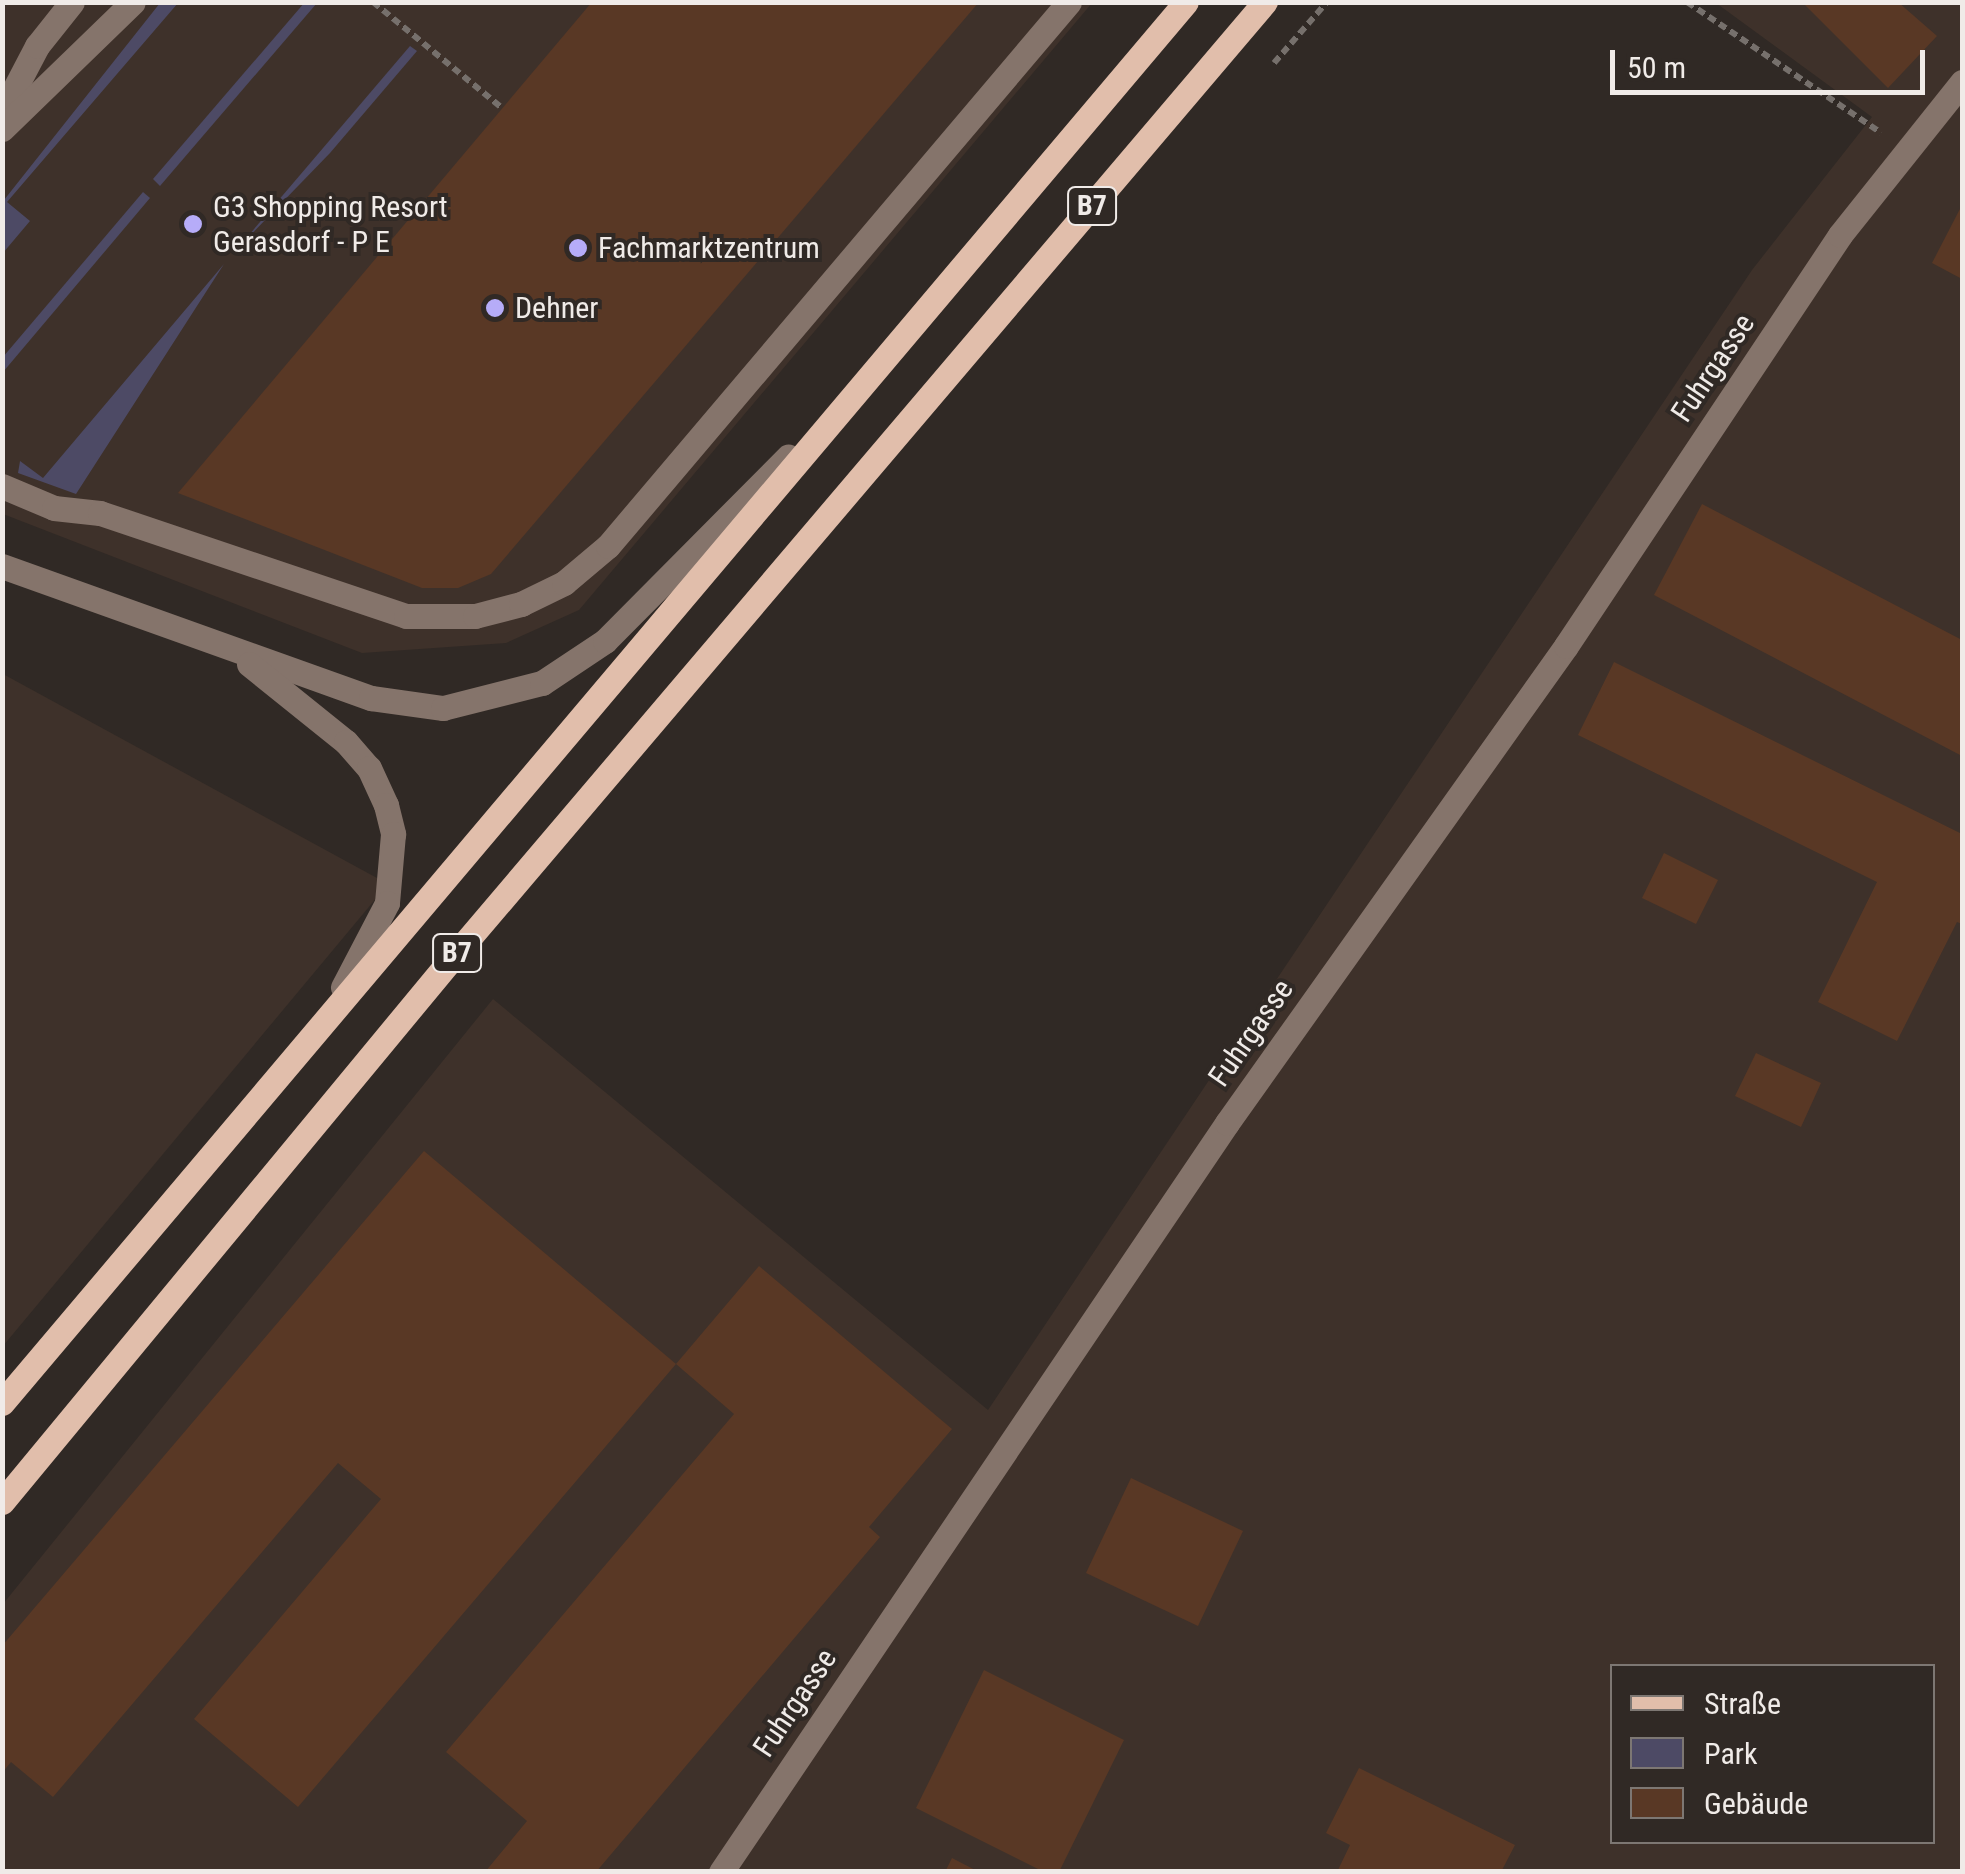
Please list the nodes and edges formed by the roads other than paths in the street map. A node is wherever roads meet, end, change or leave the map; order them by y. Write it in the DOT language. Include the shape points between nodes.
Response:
graph roads {
  1 [pos="48,2"];
  2 [pos="72,2"];
  3 [pos="133,2"];
  4 [pos="1069,2"];
  5 [pos="1186,2"];
  6 [pos="1266,2"];
  7 [pos="37,46"];
  8 [pos="1962,82"];
  9 [pos="2,113"];
  10 [pos="2,129"];
  11 [pos="884,362"];
  12 [pos="2,486"];
  13 [pos="2,566"];
  14 [pos="238,654"];
  15 [pos="305,1050"];
  16 [pos="2,1403"];
  17 [pos="2,1502"];
  18 [pos="721,1872"];
  1 -- 7 [label="street"];
  2 -- 7 [label="street"];
  3 -- 10 [label="street"];
  4 -- 12 [label="street" via="608,546 564,584 475,616 406,616 100,513 54,508"];
  5 -- 11 [label="main road, B7"];
  6 -- 17 [label="main road, B7" via="447,964"];
  7 -- 9 [label="street"];
  8 -- 18 [label="street, Fuhrgasse" via="1840,236 1566,646 1227,1123"];
  11 -- 14 [label="street" via="605,641 542,683 443,708 413,707"];
  11 -- 15 [label="main road, B7"];
  13 -- 14 [label="street"];
  14 -- 15 [label="street" via="369,768 394,834 387,903"];
  15 -- 16 [label="main road, B7"];
}
